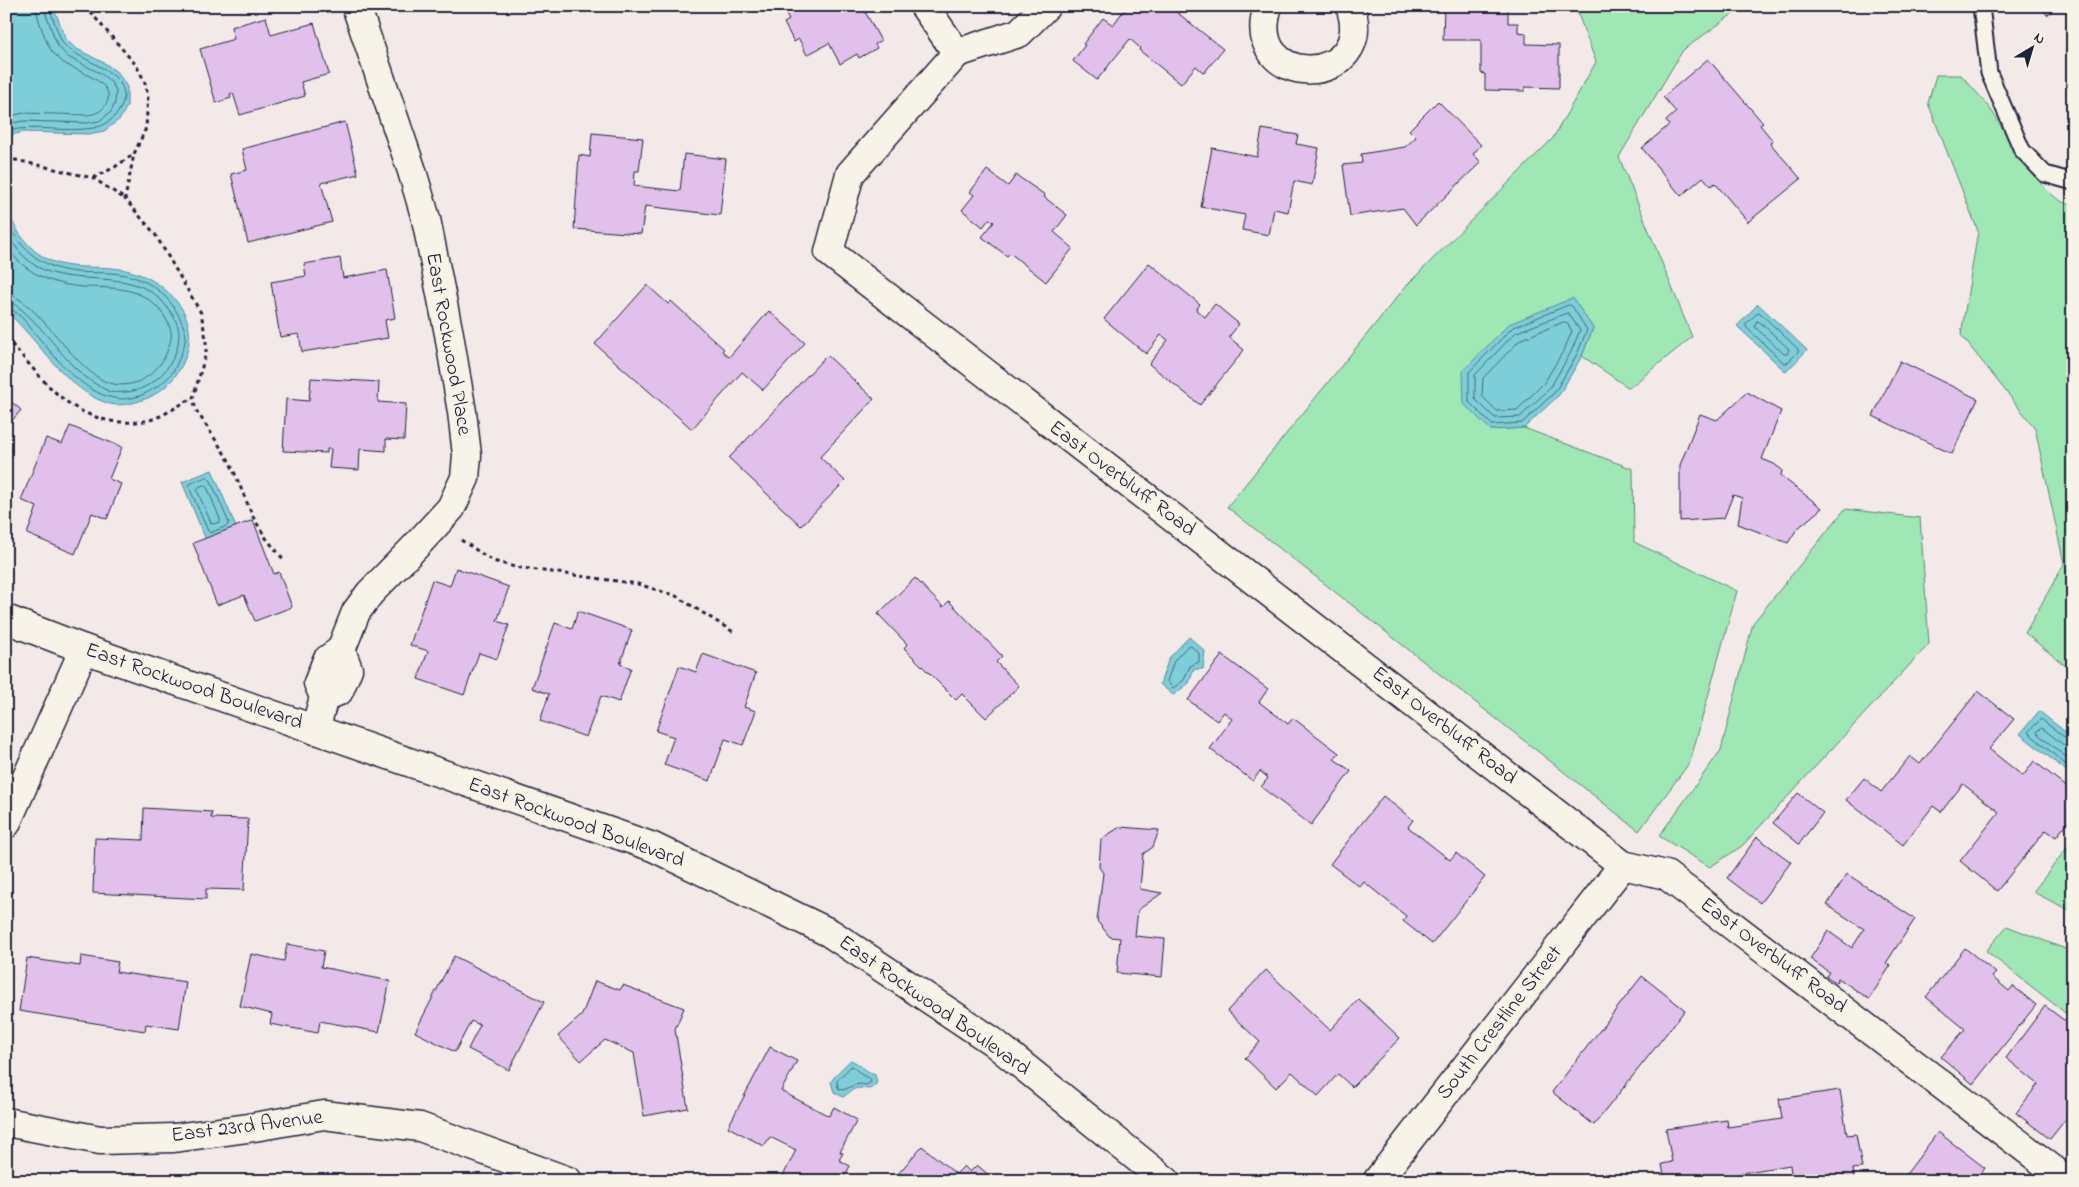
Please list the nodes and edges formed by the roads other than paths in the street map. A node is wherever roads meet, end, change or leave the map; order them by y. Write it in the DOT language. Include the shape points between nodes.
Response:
graph roads {
  1 [pos="356,6"];
  2 [pos="924,6"];
  3 [pos="1046,6"];
  4 [pos="1268,6"];
  5 [pos="1350,6"];
  6 [pos="1981,6"];
  7 [pos="957,54"];
  8 [pos="2073,182"];
  9 [pos="6,619"];
  10 [pos="84,649"];
  11 [pos="315,730"];
  12 [pos="6,824"];
  13 [pos="1623,864"];
  14 [pos="6,1122"];
  15 [pos="568,1181"];
  16 [pos="1166,1181"];
  17 [pos="1377,1181"];
  18 [pos="2068,1181"];
  1 -- 11 [label="street, East Rockwood Place" via="426,219 438,273 467,455 465,478 451,508 356,612 341,650 348,669 339,691 324,697"];
  2 -- 7 [label="street"];
  3 -- 7 [label="street" via="1019,33"];
  4 -- 5 [label="street" via="1264,34 1269,48 1290,66 1303,70 1317,70 1342,56 1354,31"];
  6 -- 8 [label="lane" via="1989,73 2022,150 2045,174"];
  7 -- 13 [label="street, East Overbluff Road" via="850,174 829,252"];
  9 -- 10 [label="street, East Rockwood Boulevard"];
  10 -- 11 [label="street, East Rockwood Boulevard"];
  10 -- 12 [label="street"];
  11 -- 16 [label="street, East Rockwood Boulevard" via="653,847 830,933 992,1041"];
  13 -- 17 [label="street, South Crestline Street"];
  13 -- 18 [label="street, East Overbluff Road" via="1666,875"];
  14 -- 15 [label="street, East 23rd Avenue" via="100,1140 174,1138 324,1115 420,1127"];
}
